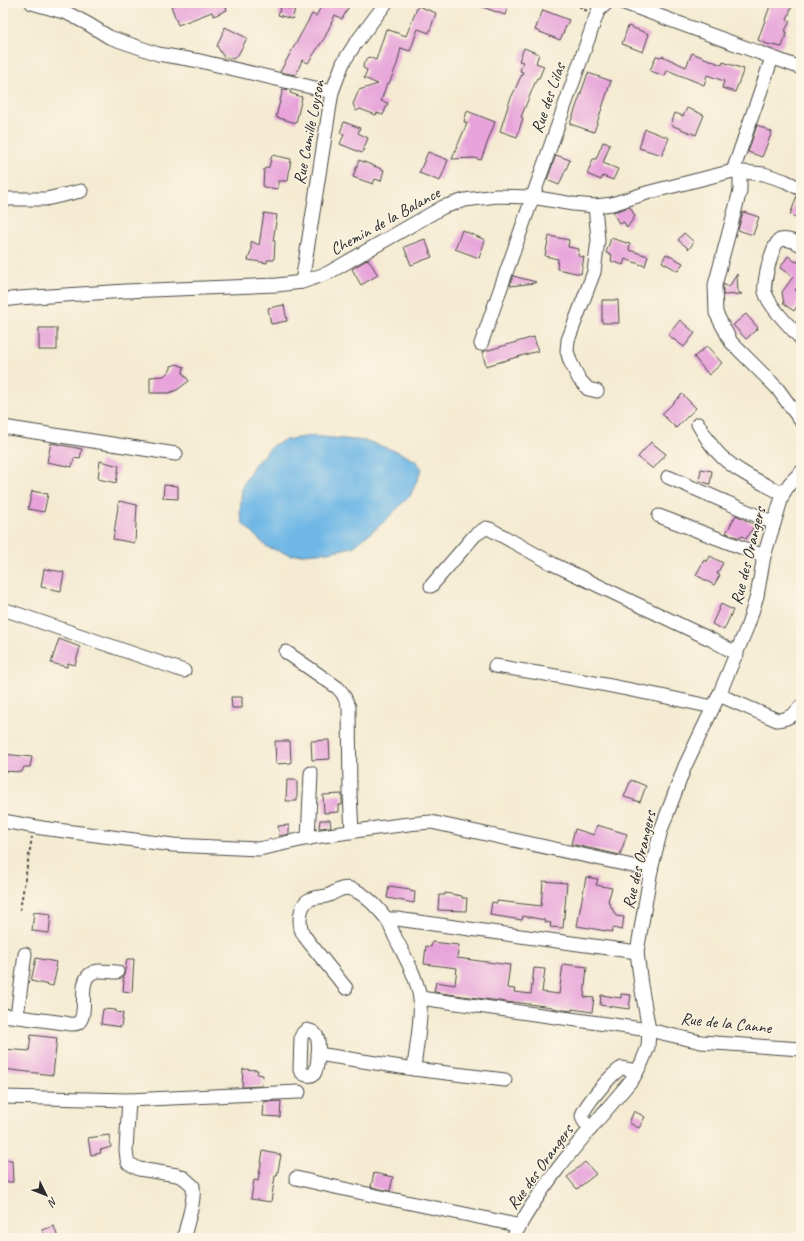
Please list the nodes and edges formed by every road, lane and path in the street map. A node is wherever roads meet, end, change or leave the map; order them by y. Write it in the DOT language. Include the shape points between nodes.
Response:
graph roads {
  1 [pos="32,3"];
  2 [pos="386,3"];
  3 [pos="624,3"];
  4 [pos="602,7"];
  5 [pos="772,58"];
  6 [pos="801,68"];
  7 [pos="332,92"];
  8 [pos="737,171"];
  9 [pos="801,189"];
  10 [pos="81,191"];
  11 [pos="532,197"];
  12 [pos="3,199"];
  13 [pos="594,206"];
  14 [pos="801,245"];
  15 [pos="302,282"];
  16 [pos="3,300"];
  17 [pos="801,340"];
  18 [pos="481,344"];
  19 [pos="598,391"];
  20 [pos="801,421"];
  21 [pos="698,424"];
  22 [pos="3,427"];
  23 [pos="176,454"];
  24 [pos="801,472"];
  25 [pos="668,477"];
  26 [pos="783,494"];
  27 [pos="659,516"];
  28 [pos="774,523"];
  29 [pos="764,556"];
  30 [pos="431,586"];
  31 [pos="3,609"];
  32 [pos="286,652"];
  33 [pos="737,654"];
  34 [pos="495,666"];
  35 [pos="184,671"];
  36 [pos="716,701"];
  37 [pos="801,706"];
  38 [pos="311,773"];
  39 [pos="3,821"];
  40 [pos="34,826"];
  41 [pos="352,832"];
  42 [pos="308,839"];
  43 [pos="651,870"];
  44 [pos="20,910"];
  45 [pos="387,919"];
  46 [pos="637,952"];
  47 [pos="25,954"];
  48 [pos="117,972"];
  49 [pos="346,988"];
  50 [pos="420,998"];
  51 [pos="3,1014"];
  52 [pos="17,1016"];
  53 [pos="648,1030"];
  54 [pos="801,1049"];
  55 [pos="318,1054"];
  56 [pos="414,1069"];
  57 [pos="637,1071"];
  58 [pos="505,1080"];
  59 [pos="299,1092"];
  60 [pos="3,1097"];
  61 [pos="129,1100"];
  62 [pos="591,1129"];
  63 [pos="296,1178"];
  64 [pos="520,1226"];
  65 [pos="184,1238"];
  66 [pos="513,1238"];
  1 -- 7 [label="street" via="66,13 108,37 158,54 200,61"];
  2 -- 7 [label="street, Rue Camille Loyson" via="354,44 343,63"];
  3 -- 5 [label="street"];
  4 -- 11 [label="street, Rue des Lilas"];
  5 -- 6 [label="street"];
  5 -- 8 [label="street"];
  7 -- 15 [label="street, Rue Camille Loyson"];
  8 -- 9 [label="street, Chemin de la Balance" via="764,174"];
  8 -- 13 [label="street, Chemin de la Balance" via="657,190 612,204"];
  8 -- 20 [label="street" via="740,191 715,285 716,313 731,342 777,388"];
  10 -- 12 [label="street" via="46,199"];
  11 -- 13 [label="street, Chemin de la Balance"];
  11 -- 15 [label="street, Chemin de la Balance" via="496,196 465,200 443,207 328,273"];
  11 -- 18 [label="street, Rue des Lilas"];
  13 -- 19 [label="street" via="598,240 594,272 568,340 567,351 583,385"];
  14 -- 17 [label="street" via="789,240 776,243 764,291 770,303"];
  15 -- 16 [label="street, Chemin de la Balance"];
  21 -- 26 [label="street" via="721,456 733,466"];
  22 -- 23 [label="street"];
  24 -- 26 [label="street, Rue des Orangers"];
  25 -- 28 [label="street"];
  26 -- 28 [label="street, Rue des Orangers"];
  27 -- 29 [label="street"];
  28 -- 29 [label="street, Rue des Orangers"];
  29 -- 33 [label="street, Rue des Orangers" via="757,596"];
  30 -- 33 [label="street" via="475,535 486,528 553,564"];
  31 -- 35 [label="street"];
  32 -- 41 [label="street" via="338,688 349,707"];
  33 -- 36 [label="street, Rue des Orangers"];
  34 -- 36 [label="street" via="638,691"];
  36 -- 37 [label="street" via="777,720 787,720"];
  36 -- 43 [label="street, Rue des Orangers" via="685,766 661,830"];
  38 -- 42 [label="street"];
  39 -- 40 [label="street"];
  40 -- 42 [label="street" via="173,845 258,849"];
  40 -- 44 [label="path"];
  41 -- 42 [label="street"];
  41 -- 43 [label="street" via="431,822"];
  43 -- 46 [label="street, Rue des Orangers"];
  45 -- 46 [label="street"];
  45 -- 49 [label="street" via="371,901 351,888 344,888 322,898 310,899 303,906 300,923 303,934"];
  45 -- 50 [label="street" via="415,980"];
  46 -- 53 [label="street, Rue des Orangers"];
  47 -- 52 [label="street"];
  48 -- 52 [label="street" via="99,971 87,977 82,1016 78,1023"];
  50 -- 53 [label="street, Rue de la Canne"];
  50 -- 56 [label="street"];
  51 -- 52 [label="street"];
  53 -- 54 [label="street, Rue de la Canne" via="701,1042"];
  53 -- 57 [label="street, Rue des Orangers" via="648,1046"];
  55 -- 56 [label="street"];
  56 -- 58 [label="street"];
  57 -- 62 [label="street, Rue des Orangers"];
  57 -- 62 [label="street" via="622,1068 603,1086 583,1113 583,1119"];
  59 -- 61 [label="street"];
  60 -- 61 [label="street"];
  61 -- 65 [label="street" via="126,1150 128,1163 139,1169 177,1175 193,1186 193,1200"];
  62 -- 64 [label="street, Rue des Orangers" via="547,1182"];
  63 -- 64 [label="street"];
  64 -- 66 [label="street, Rue des Orangers"];
}
